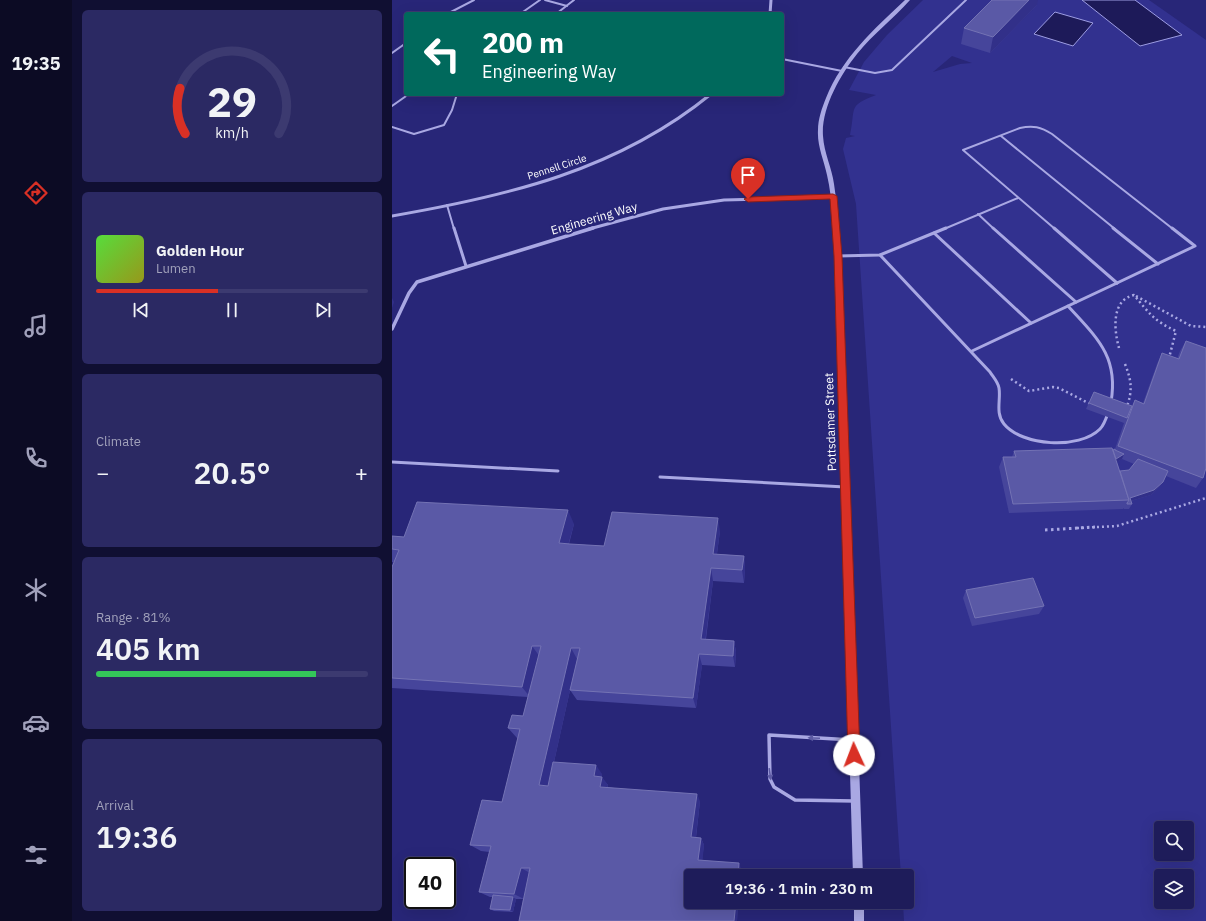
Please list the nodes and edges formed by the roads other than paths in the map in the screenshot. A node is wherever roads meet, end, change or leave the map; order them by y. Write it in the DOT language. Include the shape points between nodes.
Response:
graph roads {
  1 [pos="474,0"];
  2 [pos="540,0"];
  3 [pos="545,0"];
  4 [pos="574,0"];
  5 [pos="771,0"];
  6 [pos="908,0"];
  7 [pos="966,0"];
  8 [pos="567,6"];
  9 [pos="450,12"];
  10 [pos="523,12"];
  11 [pos="559,12"];
  12 [pos="770,12"];
  13 [pos="404,44"];
  14 [pos="392,53"];
  15 [pos="784,59"];
  16 [pos="843,69"];
  17 [pos="406,96"];
  18 [pos="456,96"];
  19 [pos="709,96"];
  20 [pos="392,106"];
  21 [pos="392,126"];
  22 [pos="1001,136"];
  23 [pos="833,196"];
  24 [pos="1018,198"];
  25 [pos="447,206"];
  26 [pos="978,214"];
  27 [pos="392,216"];
  28 [pos="934,233"];
  29 [pos="880,255"];
  30 [pos="838,256"];
  31 [pos="1158,264"];
  32 [pos="466,266"];
  33 [pos="1118,283"];
  34 [pos="1076,302"];
  35 [pos="1068,306"];
  36 [pos="1031,323"];
  37 [pos="392,328"];
  38 [pos="972,351"];
  39 [pos="1110,404"];
  40 [pos="1109,411"];
  41 [pos="392,462"];
  42 [pos="558,471"];
  43 [pos="660,477"];
  44 [pos="845,487"];
  45 [pos="853,740"];
  46 [pos="855,801"];
  47 [pos="858,869"];
  48 [pos="859,909"];
  49 [pos="859,921"];
  1 -- 9 [label="lane"];
  2 -- 10 [label="lane"];
  3 -- 8 [label="lane"];
  4 -- 8 [label="lane"];
  5 -- 12 [label="street"];
  6 -- 16 [label="street, Pottsdamer Street" via="863,42"];
  7 -- 16 [label="lane" via="892,70 875,73"];
  8 -- 11 [label="lane"];
  13 -- 14 [label="lane"];
  15 -- 16 [label="lane"];
  16 -- 23 [label="street, Pottsdamer Street" via="825,106 820,125"];
  17 -- 20 [label="lane"];
  18 -- 21 [label="lane" via="444,125 414,134"];
  19 -- 25 [label="street, Pennell Circle" via="656,134 593,164 539,182"];
  22 -- 24 [label="lane" via="963,150"];
  22 -- 31 [label="lane"];
  22 -- 31 [label="lane" via="1023,127 1034,126 1044,129 1196,246"];
  23 -- 30 [label="street, Pottsdamer Street"];
  23 -- 32 [label="street, Engineering Way" via="724,200 663,209 600,225"];
  24 -- 26 [label="lane"];
  24 -- 33 [label="lane"];
  25 -- 27 [label="street, Pennell Circle"];
  25 -- 32 [label="lane"];
  26 -- 28 [label="lane"];
  26 -- 34 [label="lane"];
  28 -- 29 [label="lane"];
  28 -- 36 [label="lane"];
  29 -- 30 [label="lane"];
  29 -- 38 [label="lane"];
  30 -- 44 [label="street, Pottsdamer Street"];
  31 -- 33 [label="lane"];
  32 -- 37 [label="street, Engineering Way" via="417,282"];
  33 -- 34 [label="lane"];
  34 -- 35 [label="lane"];
  35 -- 36 [label="lane"];
  35 -- 39 [label="lane" via="1103,346 1114,390"];
  36 -- 38 [label="lane"];
  38 -- 40 [label="lane" via="999,386 999,411 1003,422 1012,431 1029,438 1052,442 1082,440 1099,430 1105,423"];
  41 -- 42 [label="lane"];
  43 -- 44 [label="lane"];
  44 -- 45 [label="street, Pottsdamer Street"];
  45 -- 46 [label="street, Pottsdamer Street"];
  45 -- 46 [label="lane, one-way" via="769,735 769,766 770,779 774,787 796,800"];
  46 -- 47 [label="street, Pottsdamer Street"];
  48 -- 49 [label="street"];
}
